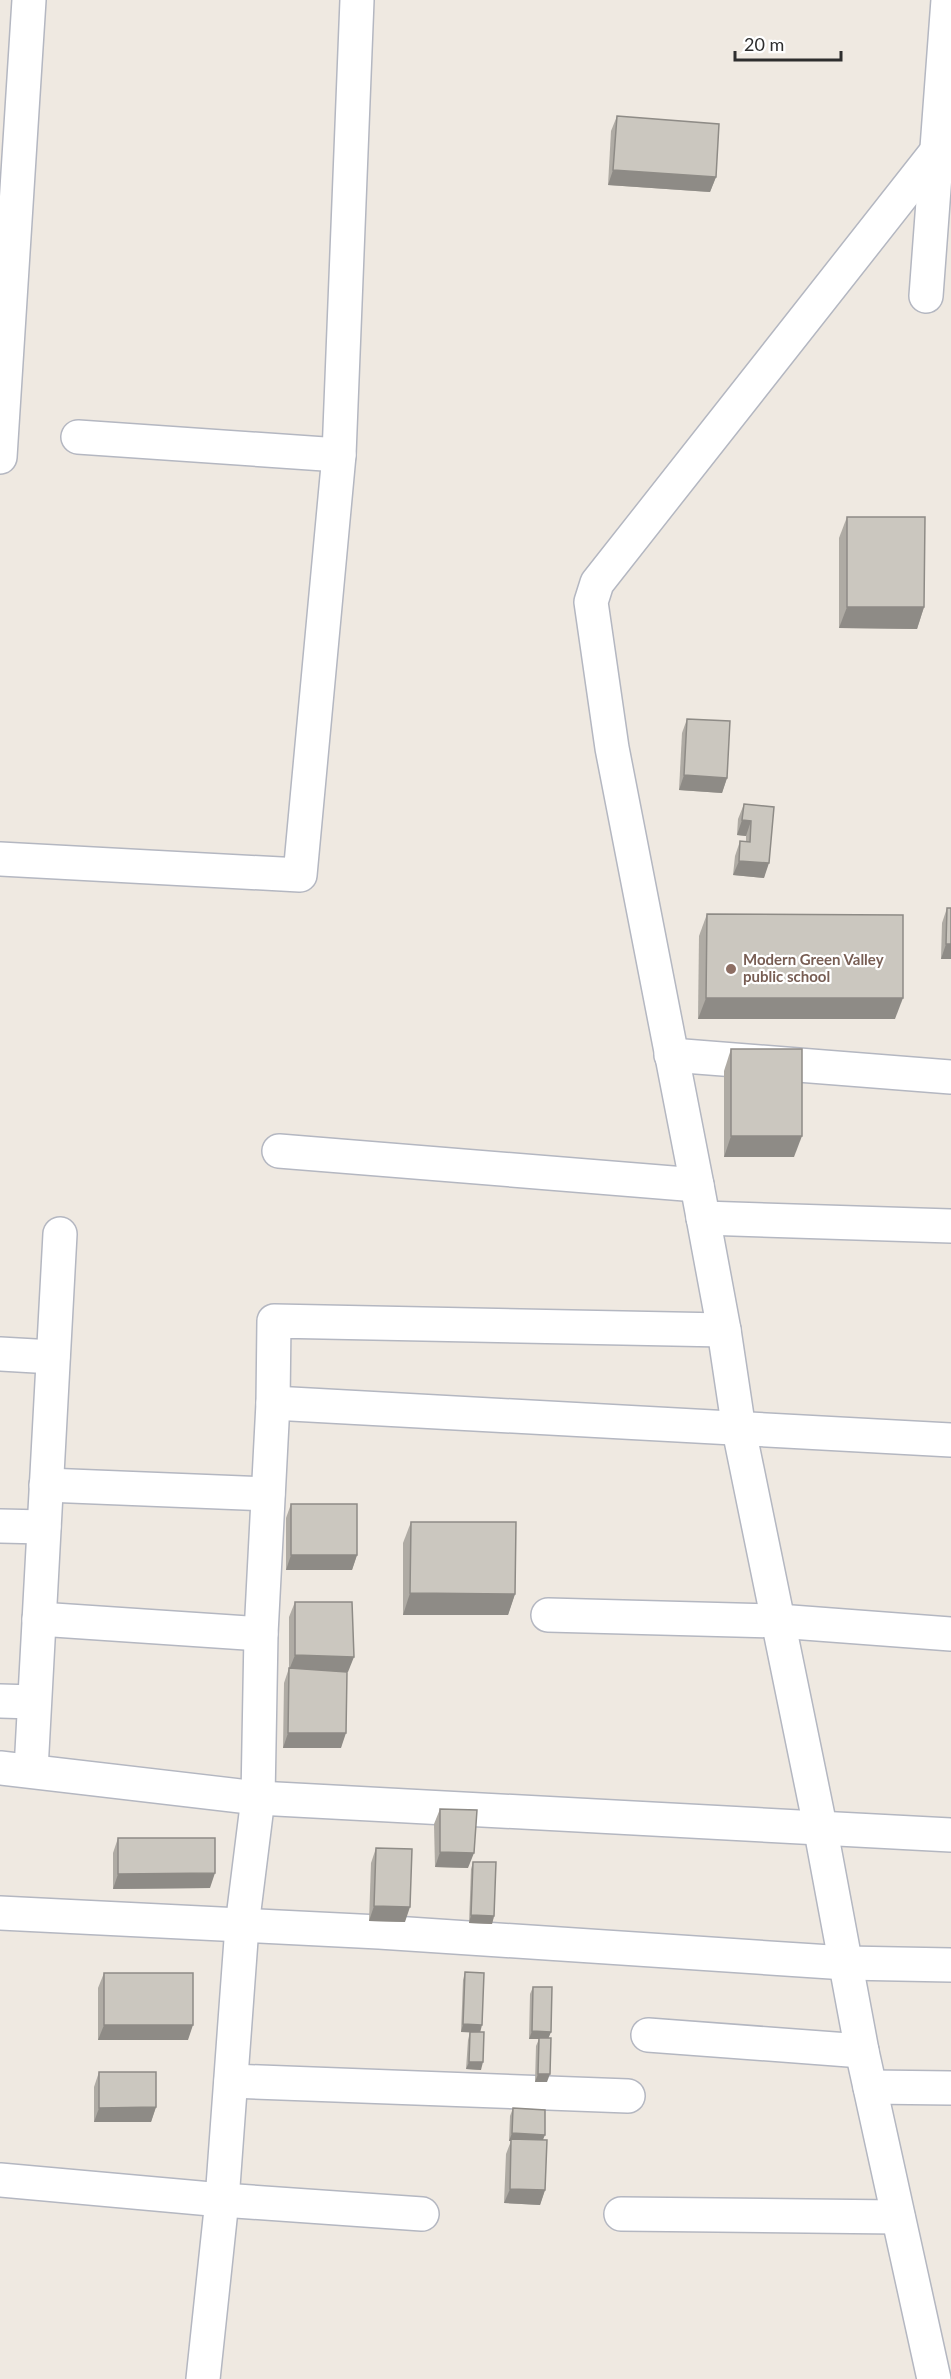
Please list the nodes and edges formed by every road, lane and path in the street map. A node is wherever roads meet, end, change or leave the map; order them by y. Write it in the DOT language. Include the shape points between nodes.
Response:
graph roads {
  1 [pos="29,0"];
  2 [pos="357,0"];
  3 [pos="948,0"];
  4 [pos="937,151"];
  5 [pos="935,280"];
  6 [pos="78,437"];
  7 [pos="339,455"];
  8 [pos="0,457"];
  9 [pos="0,859"];
  10 [pos="671,1055"];
  11 [pos="951,1077"];
  12 [pos="279,1151"];
  13 [pos="697,1185"];
  14 [pos="703,1218"];
  15 [pos="951,1226"];
  16 [pos="60,1234"];
  17 [pos="724,1330"];
  18 [pos="0,1354"];
  19 [pos="53,1357"];
  20 [pos="273,1403"];
  21 [pos="740,1430"];
  22 [pos="951,1440"];
  23 [pos="46,1485"];
  24 [pos="268,1494"];
  25 [pos="0,1526"];
  26 [pos="44,1527"];
  27 [pos="548,1615"];
  28 [pos="39,1619"];
  29 [pos="778,1621"];
  30 [pos="261,1634"];
  31 [pos="951,1634"];
  32 [pos="0,1701"];
  33 [pos="34,1702"];
  34 [pos="16,1769"];
  35 [pos="258,1798"];
  36 [pos="820,1826"];
  37 [pos="951,1835"];
  38 [pos="0,1913"];
  39 [pos="242,1926"];
  40 [pos="846,1963"];
  41 [pos="951,1965"];
  42 [pos="648,2036"];
  43 [pos="862,2051"];
  44 [pos="231,2081"];
  45 [pos="870,2087"];
  46 [pos="951,2088"];
  47 [pos="628,2096"];
  48 [pos="0,2180"];
  49 [pos="222,2200"];
  50 [pos="422,2214"];
  51 [pos="621,2214"];
  52 [pos="898,2217"];
  53 [pos="203,2379"];
  54 [pos="934,2379"];
  1 -- 8 [label="street"];
  2 -- 7 [label="street"];
  3 -- 4 [label="street"];
  4 -- 5 [label="street"];
  4 -- 10 [label="street" via="597,583 592,595 612,748"];
  6 -- 7 [label="street"];
  7 -- 9 [label="street" via="300,875"];
  10 -- 11 [label="street"];
  10 -- 13 [label="street"];
  12 -- 13 [label="street"];
  13 -- 14 [label="street"];
  14 -- 15 [label="street"];
  14 -- 17 [label="street"];
  16 -- 19 [label="street"];
  17 -- 20 [label="street" via="274,1321"];
  17 -- 21 [label="street"];
  18 -- 19 [label="street"];
  19 -- 23 [label="street"];
  20 -- 21 [label="street"];
  20 -- 24 [label="street"];
  21 -- 22 [label="street"];
  21 -- 29 [label="street"];
  23 -- 24 [label="street"];
  23 -- 26 [label="street"];
  24 -- 30 [label="street"];
  25 -- 26 [label="street"];
  26 -- 28 [label="street"];
  27 -- 29 [label="street"];
  28 -- 30 [label="street"];
  28 -- 33 [label="street"];
  29 -- 31 [label="street"];
  29 -- 36 [label="street"];
  30 -- 35 [label="street"];
  32 -- 33 [label="street"];
  33 -- 34 [label="street"];
  34 -- 35 [label="street"];
  35 -- 36 [label="street"];
  35 -- 39 [label="street"];
  36 -- 37 [label="street"];
  36 -- 40 [label="street"];
  38 -- 39 [label="street"];
  39 -- 40 [label="street"];
  39 -- 44 [label="street"];
  40 -- 41 [label="street"];
  40 -- 43 [label="street"];
  42 -- 43 [label="street"];
  43 -- 45 [label="street"];
  44 -- 47 [label="street"];
  44 -- 49 [label="street"];
  45 -- 46 [label="street"];
  45 -- 52 [label="street"];
  48 -- 49 [label="street"];
  49 -- 50 [label="street"];
  49 -- 53 [label="street"];
  51 -- 52 [label="street"];
  52 -- 54 [label="street"];
}
